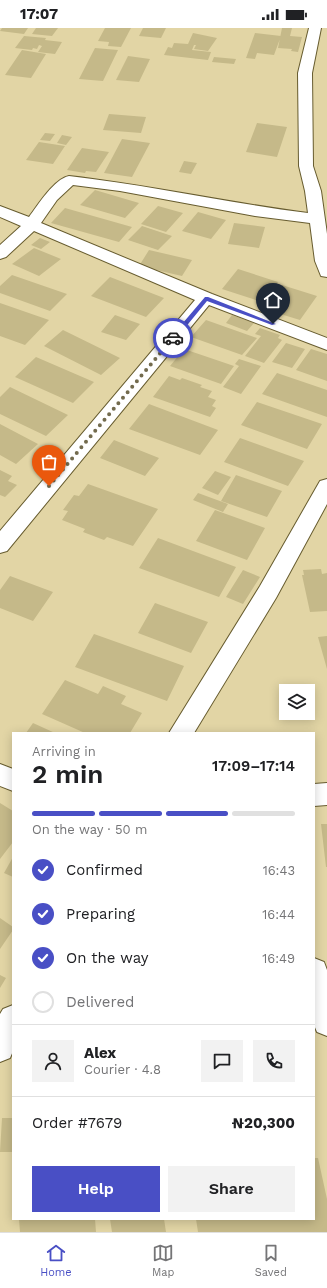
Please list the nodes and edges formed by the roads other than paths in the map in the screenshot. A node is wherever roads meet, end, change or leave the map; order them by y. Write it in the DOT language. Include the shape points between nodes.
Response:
graph roads {
  1 [pos="315,28"];
  2 [pos="320,191"];
  3 [pos="0,211"];
  4 [pos="317,219"];
  5 [pos="31,225"];
  6 [pos="0,254"];
  7 [pos="327,272"];
  8 [pos="206,298"];
  9 [pos="327,344"];
  10 [pos="327,486"];
  11 [pos="0,545"];
  12 [pos="182,732"];
  13 [pos="0,775"];
  14 [pos="12,780"];
  15 [pos="327,794"];
  16 [pos="315,795"];
  17 [pos="315,976"];
  18 [pos="12,1021"];
  19 [pos="327,1022"];
  20 [pos="0,1048"];
  1 -- 2 [label="street" via="305,73 306,166"];
  2 -- 4 [label="street"];
  3 -- 5 [label="street"];
  4 -- 5 [label="street" via="69,180 52,197"];
  4 -- 7 [label="street"];
  5 -- 6 [label="street"];
  5 -- 8 [label="street"];
  8 -- 9 [label="street"];
  8 -- 11 [label="street"];
  10 -- 12 [label="street" via="268,592"];
  13 -- 14 [label="street"];
  15 -- 16 [label="street"];
  17 -- 19 [label="street"];
  18 -- 20 [label="street"];
}
